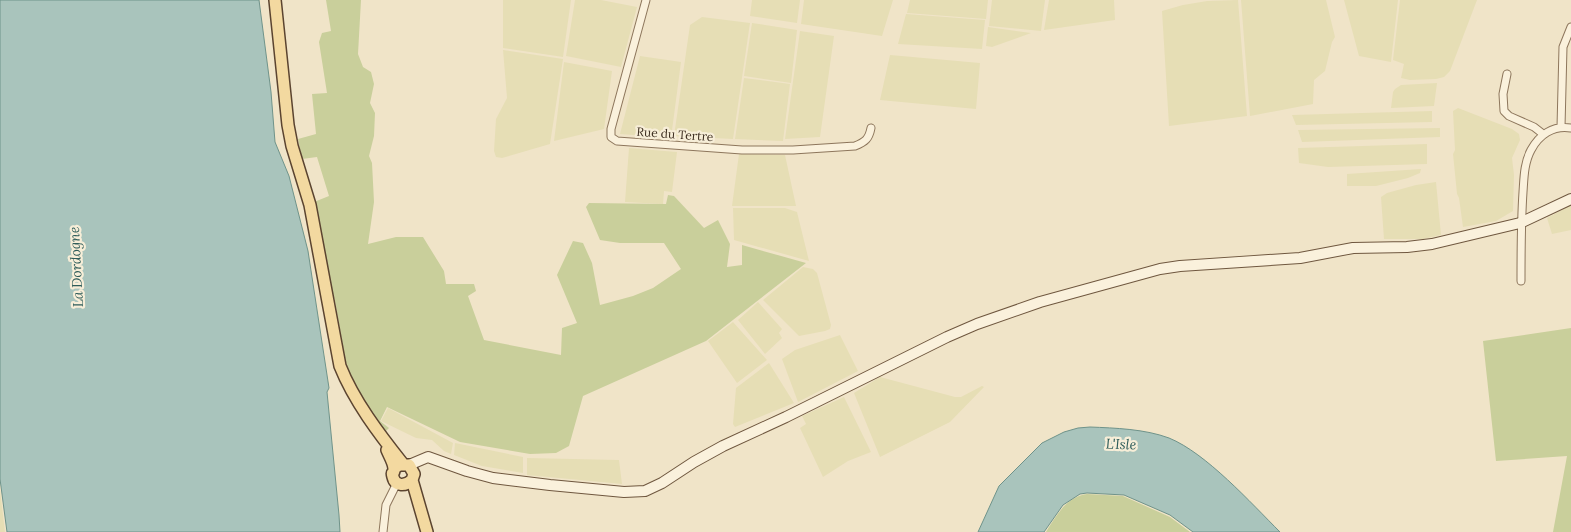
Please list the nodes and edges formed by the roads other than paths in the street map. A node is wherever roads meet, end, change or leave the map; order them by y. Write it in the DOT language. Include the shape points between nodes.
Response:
graph roads {
  1 [pos="275,0"];
  2 [pos="646,0"];
  3 [pos="1571,27"];
  4 [pos="1507,74"];
  5 [pos="1561,127"];
  6 [pos="871,128"];
  7 [pos="1571,128"];
  8 [pos="1543,134"];
  9 [pos="1571,199"];
  10 [pos="1520,223"];
  11 [pos="1520,281"];
  12 [pos="404,474"];
  13 [pos="383,532"];
  14 [pos="427,532"];
  1 -- 12 [label="main road" via="288,125 310,205 340,366 351,390"];
  2 -- 6 [label="street, Rue du Tertre" via="611,129 611,137 617,141 742,150 792,150 856,146 865,142"];
  3 -- 5 [label="street" via="1563,47"];
  4 -- 8 [label="street" via="1504,112"];
  5 -- 7 [label="street"];
  5 -- 8 [label="street"];
  8 -- 10 [label="street" via="1530,152 1525,168"];
  9 -- 10 [label="street"];
  10 -- 11 [label="street"];
  10 -- 12 [label="street" via="1432,244 1353,248 1300,258 1160,269 1040,302 947,337 722,446 645,491 624,492 509,480 467,471 432,458"];
  12 -- 13 [label="street" via="386,505"];
  12 -- 14 [label="main road"];
}
